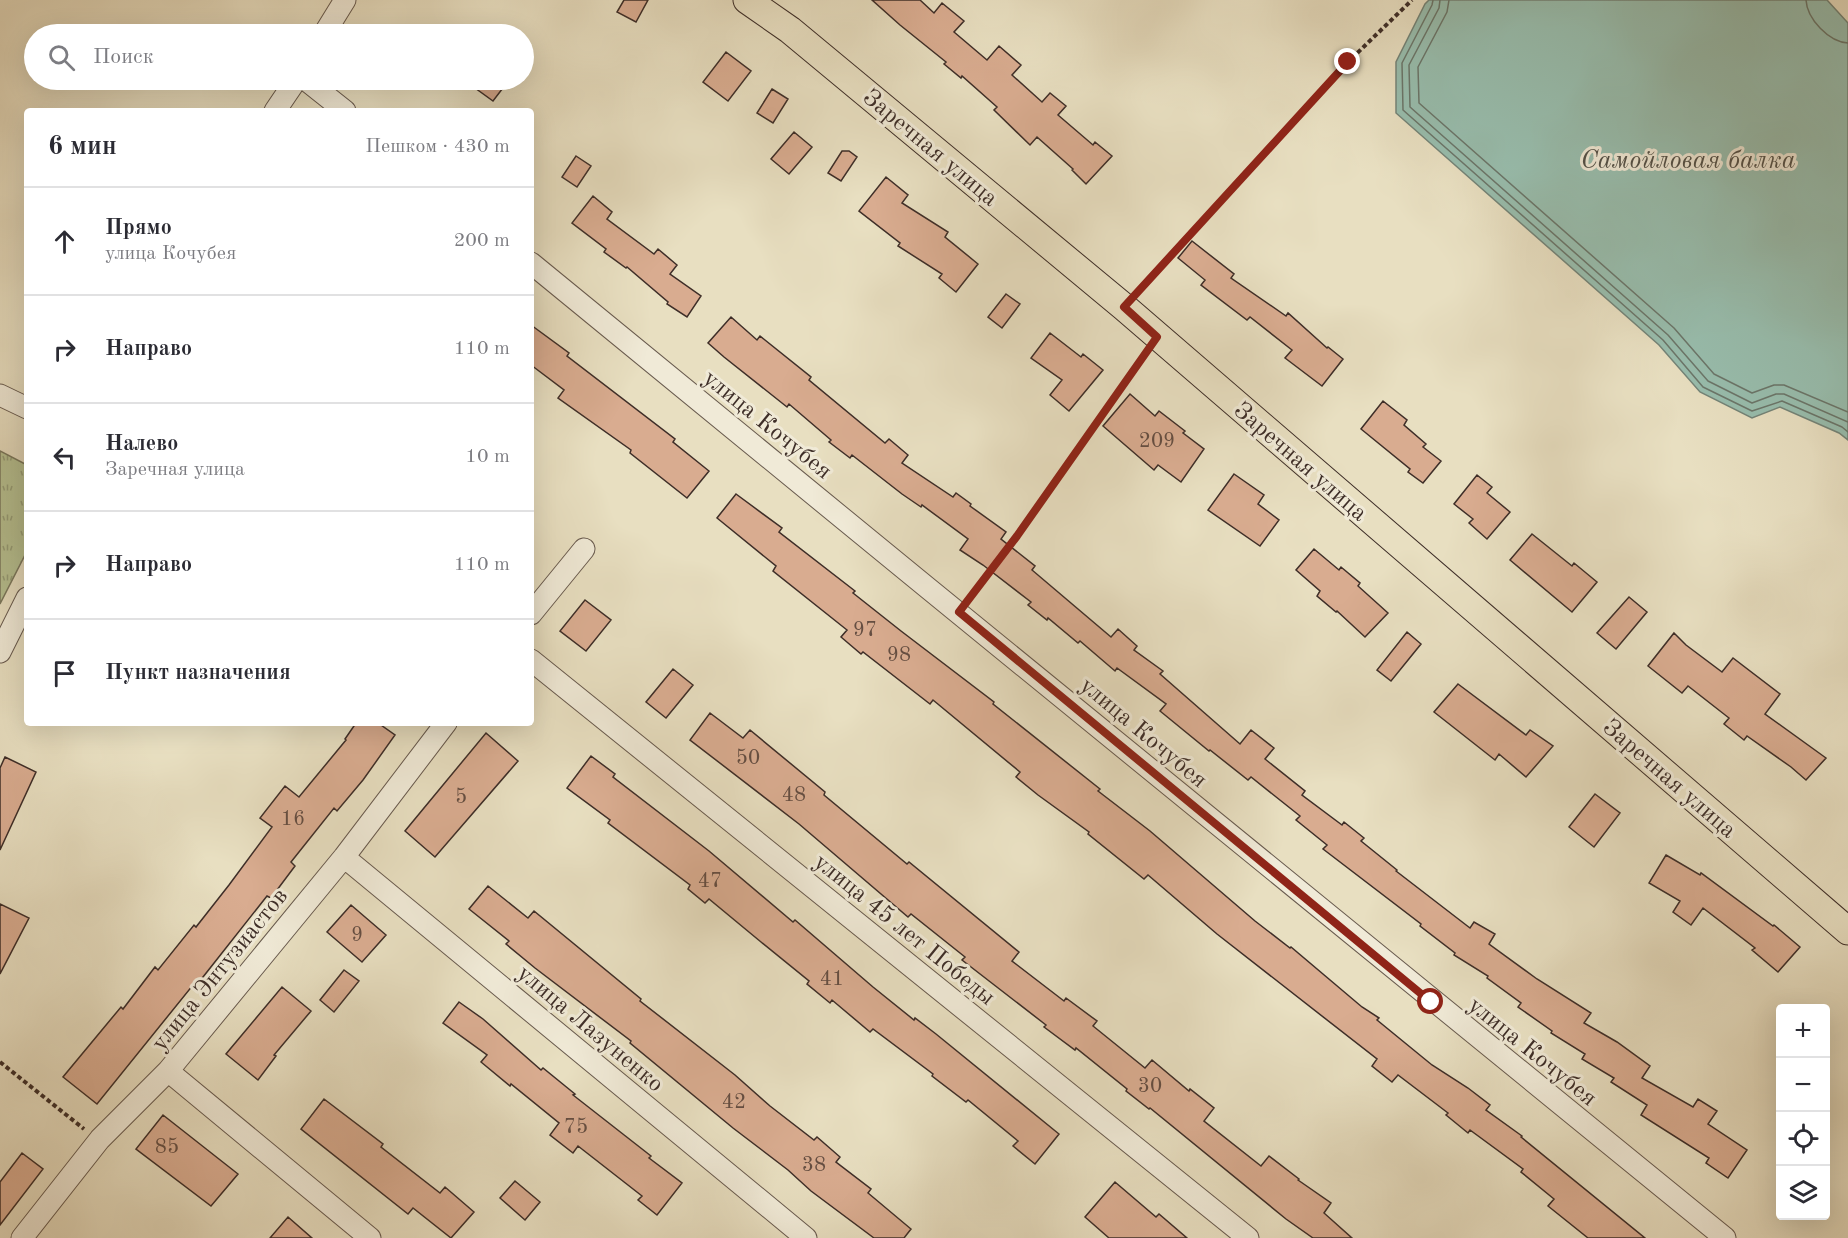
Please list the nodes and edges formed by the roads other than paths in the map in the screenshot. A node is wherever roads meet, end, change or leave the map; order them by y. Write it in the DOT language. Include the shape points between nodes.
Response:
graph roads {
  1 [pos="345,0"];
  2 [pos="747,0"];
  3 [pos="330,24"];
  4 [pos="289,90"];
  5 [pos="319,90"];
  6 [pos="277,108"];
  7 [pos="341,108"];
  8 [pos="534,265"];
  9 [pos="0,395"];
  10 [pos="24,407"];
  11 [pos="584,549"];
  12 [pos="24,604"];
  13 [pos="534,610"];
  14 [pos="0,652"];
  15 [pos="534,662"];
  16 [pos="444,726"];
  17 [pos="344,857"];
  18 [pos="1848,931"];
  19 [pos="168,1071"];
  20 [pos="22,1238"];
  21 [pos="370,1238"];
  22 [pos="806,1238"];
  23 [pos="1248,1238"];
  24 [pos="1725,1238"];
  1 -- 3 [label="street"];
  2 -- 18 [label="main road, Заречная улица" via="790,30 1124,307"];
  4 -- 6 [label="street"];
  5 -- 7 [label="street"];
  8 -- 24 [label="street, улица Кочубея" via="1431,1002"];
  9 -- 10 [label="street"];
  11 -- 13 [label="street"];
  12 -- 14 [label="street"];
  15 -- 23 [label="street, улица 45 лет Победы"];
  16 -- 17 [label="street, улица Энтузиастов"];
  17 -- 19 [label="street, улица Энтузиастов"];
  17 -- 22 [label="street, улица Лазуненко"];
  19 -- 20 [label="street, улица Энтузиастов" via="98,1140"];
  19 -- 21 [label="street"];
}
